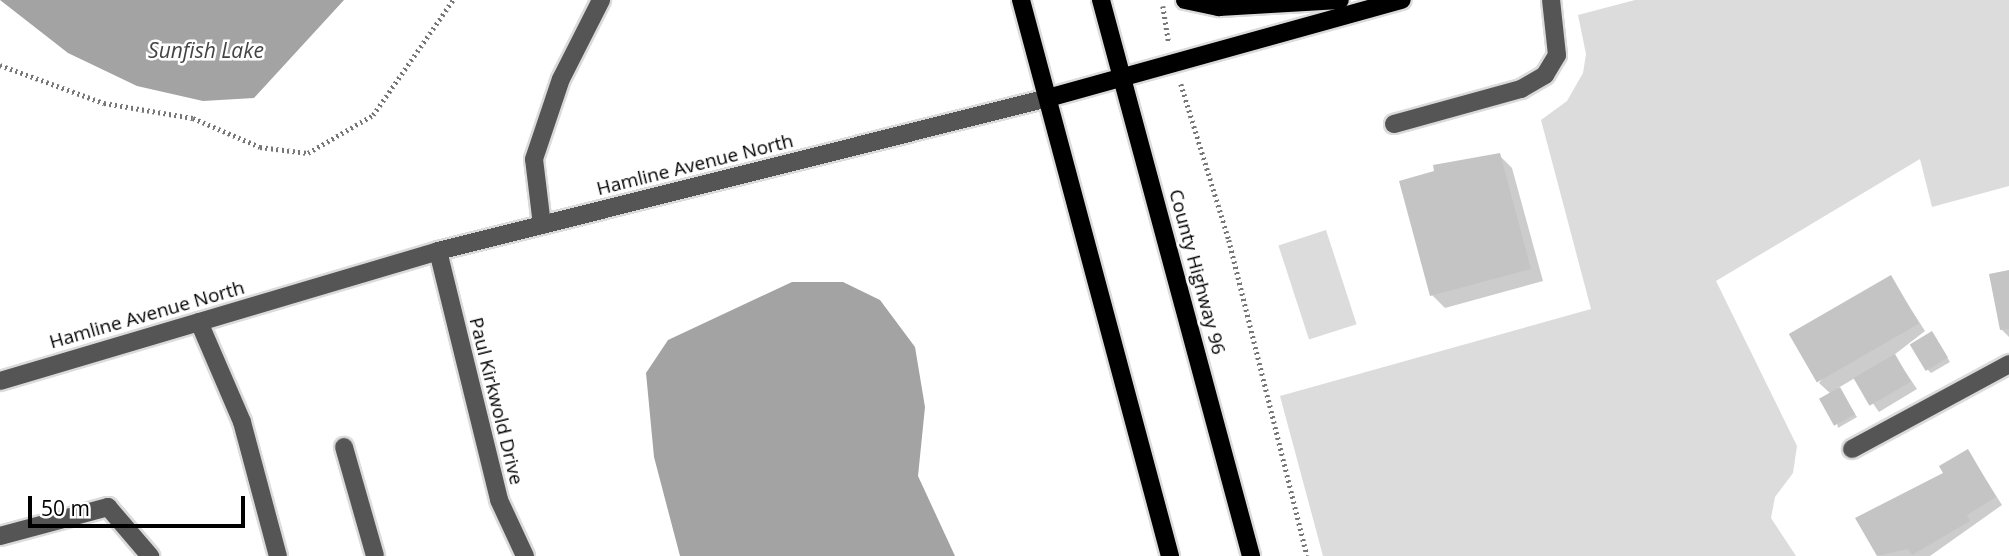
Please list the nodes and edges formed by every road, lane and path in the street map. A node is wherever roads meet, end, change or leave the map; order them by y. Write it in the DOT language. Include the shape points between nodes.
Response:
graph roads {
  1 [pos="453,0"];
  2 [pos="601,0"];
  3 [pos="1021,0"];
  4 [pos="1101,0"];
  5 [pos="1185,0"];
  6 [pos="1340,0"];
  7 [pos="1402,0"];
  8 [pos="1551,0"];
  9 [pos="1176,63"];
  10 [pos="0,65"];
  11 [pos="1122,78"];
  12 [pos="1048,98"];
  13 [pos="1394,124"];
  14 [pos="541,225"];
  15 [pos="438,251"];
  16 [pos="199,322"];
  17 [pos="2009,364"];
  18 [pos="0,381"];
  19 [pos="344,447"];
  20 [pos="1852,450"];
  21 [pos="0,536"];
  22 [pos="150,556"];
  23 [pos="278,556"];
  24 [pos="374,556"];
  25 [pos="525,556"];
  26 [pos="1170,556"];
  27 [pos="1251,556"];
  28 [pos="1307,556"];
  1 -- 10 [label="path" via="373,115 307,153 260,147 193,118 104,103"];
  2 -- 14 [label="street" via="561,79 534,159"];
  3 -- 12 [label="main road"];
  4 -- 11 [label="main road, County Highway 96"];
  5 -- 6 [label="main road" via="1219,7"];
  7 -- 9 [label="main road, Hamline Avenue North"];
  8 -- 13 [label="street" via="1557,55 1545,75 1521,89"];
  9 -- 11 [label="main road, Hamline Avenue North"];
  9 -- 28 [label="path" via="1229,240"];
  11 -- 12 [label="main road, Hamline Avenue North"];
  11 -- 27 [label="main road, County Highway 96"];
  12 -- 14 [label="street, Hamline Avenue North"];
  12 -- 26 [label="main road"];
  14 -- 15 [label="street, Hamline Avenue North"];
  15 -- 16 [label="street, Hamline Avenue North"];
  15 -- 25 [label="street, Paul Kirkwold Drive" via="499,500"];
  16 -- 18 [label="street, Hamline Avenue North"];
  16 -- 23 [label="street" via="242,422"];
  17 -- 20 [label="street"];
  19 -- 24 [label="street"];
  21 -- 22 [label="street" via="108,507"];
}
